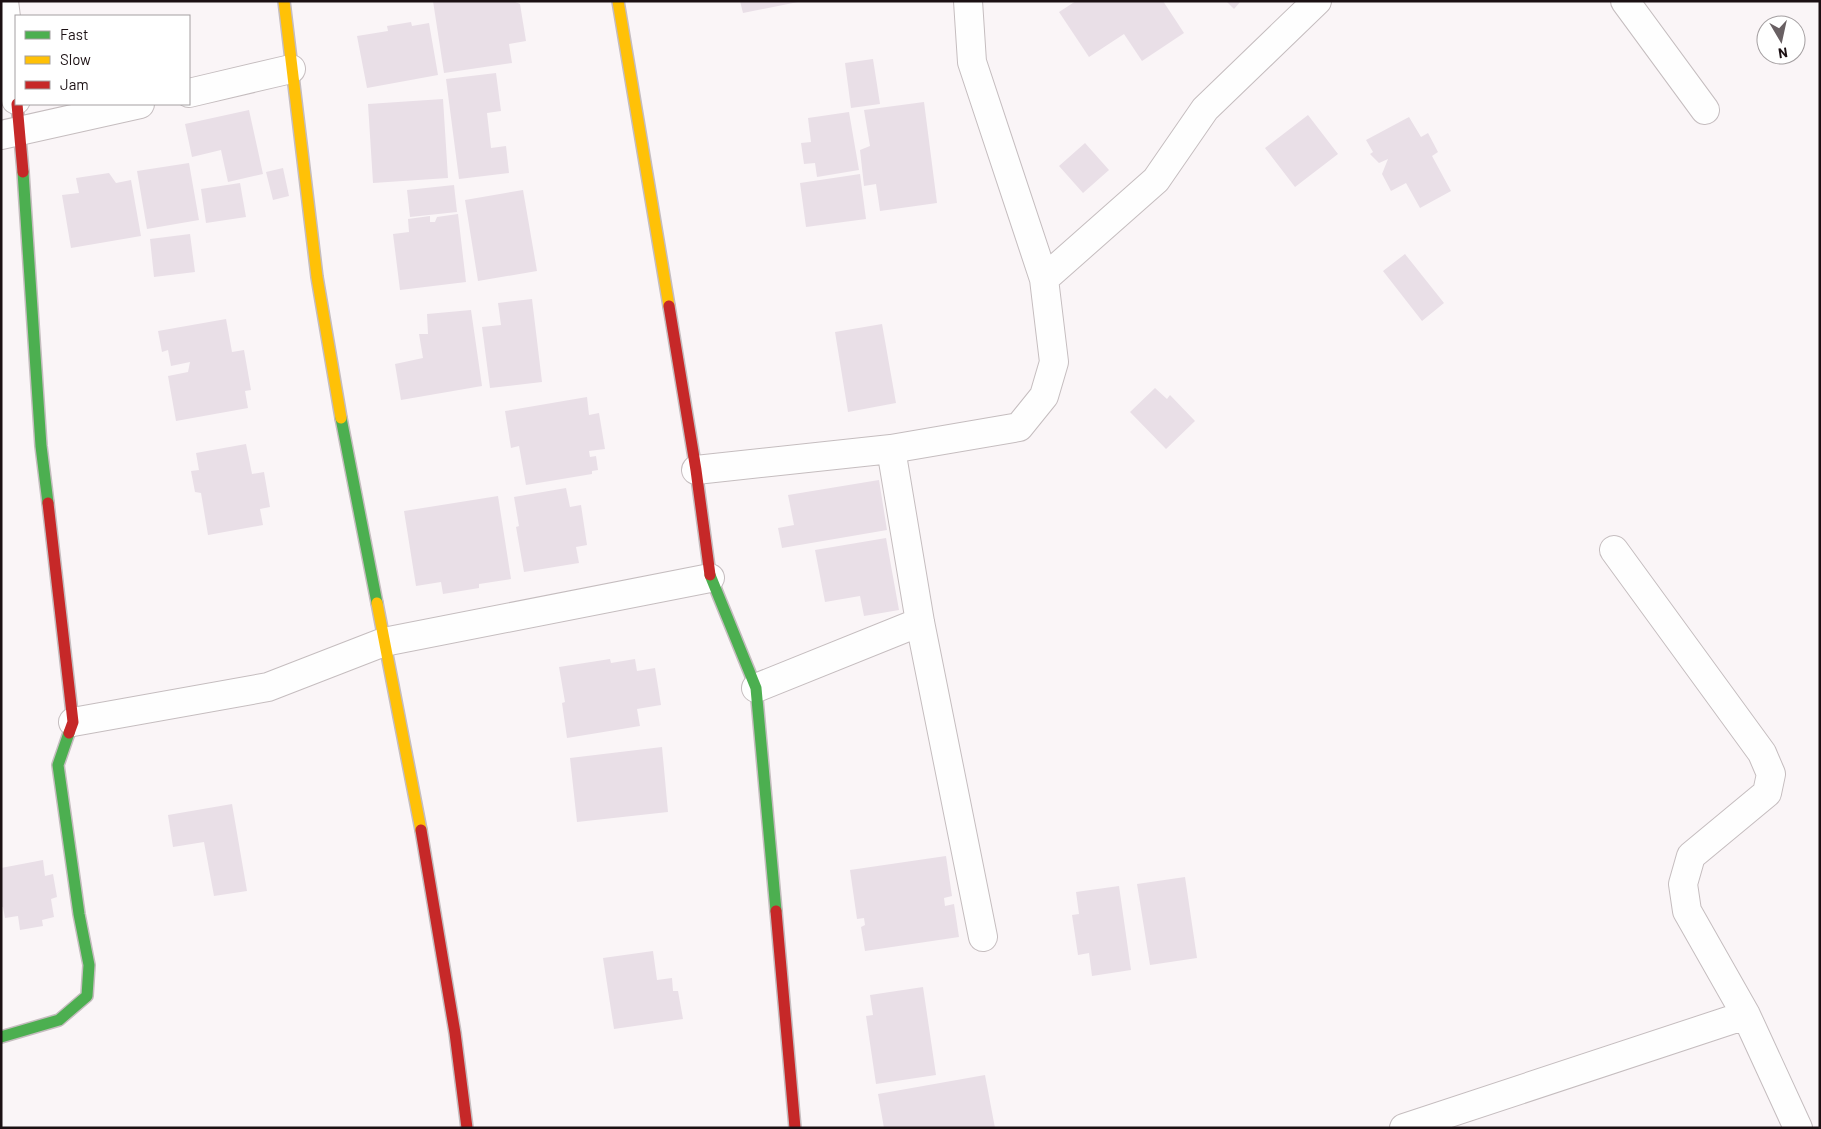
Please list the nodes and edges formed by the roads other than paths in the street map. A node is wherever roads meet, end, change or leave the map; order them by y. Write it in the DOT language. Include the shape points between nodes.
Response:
graph roads {
  1 [pos="4,1"];
  2 [pos="284,1"];
  3 [pos="618,1"];
  4 [pos="968,1"];
  5 [pos="1317,1"];
  6 [pos="1625,1"];
  7 [pos="291,69"];
  8 [pos="15,92"];
  9 [pos="190,93"];
  10 [pos="17,105"];
  11 [pos="136,105"];
  12 [pos="1705,110"];
  13 [pos="11,133"];
  14 [pos="1044,279"];
  15 [pos="891,449"];
  16 [pos="696,470"];
  17 [pos="1614,550"];
  18 [pos="710,578"];
  19 [pos="920,622"];
  20 [pos="384,642"];
  21 [pos="756,688"];
  22 [pos="73,722"];
  23 [pos="983,938"];
  24 [pos="1746,1015"];
  25 [pos="1,1038"];
  26 [pos="467,1128"];
  27 [pos="796,1128"];
  28 [pos="1404,1128"];
  29 [pos="1798,1128"];
  1 -- 8 [label="street"];
  2 -- 7 [label="street"];
  3 -- 16 [label="street"];
  4 -- 14 [label="street" via="972,62"];
  5 -- 14 [label="street" via="1205,109 1156,180"];
  6 -- 12 [label="street"];
  7 -- 9 [label="street"];
  7 -- 20 [label="street" via="317,277"];
  10 -- 13 [label="street"];
  11 -- 13 [label="street"];
  13 -- 22 [label="street" via="41,446"];
  14 -- 15 [label="street" via="1054,362 1044,396 1019,428"];
  15 -- 16 [label="street"];
  15 -- 19 [label="street"];
  16 -- 18 [label="street"];
  17 -- 24 [label="street" via="1762,753 1771,774 1767,793 1691,856 1683,884 1687,911"];
  18 -- 20 [label="street"];
  18 -- 21 [label="street"];
  19 -- 21 [label="street"];
  19 -- 23 [label="street"];
  20 -- 22 [label="street" via="268,687"];
  20 -- 26 [label="street" via="430,878"];
  21 -- 27 [label="street"];
  22 -- 25 [label="street" via="58,765 88,965 87,996 59,1020"];
  24 -- 28 [label="street"];
  24 -- 29 [label="street"];
}
